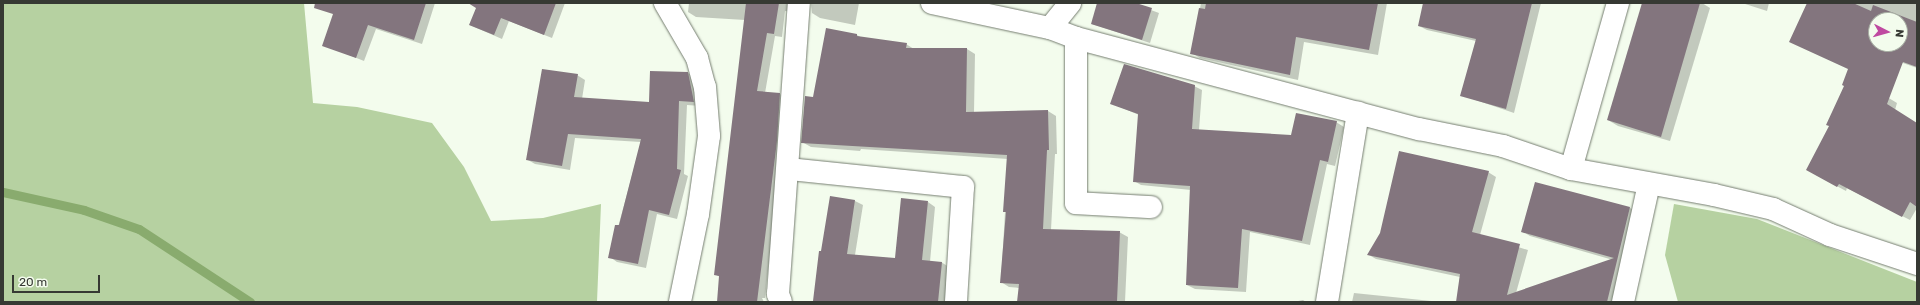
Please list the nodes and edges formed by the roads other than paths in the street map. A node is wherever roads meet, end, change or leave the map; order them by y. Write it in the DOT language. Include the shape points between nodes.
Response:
graph roads {
  1 [pos="665,3"];
  2 [pos="799,3"];
  3 [pos="932,3"];
  4 [pos="1070,3"];
  5 [pos="1618,3"];
  6 [pos="1050,28"];
  7 [pos="1076,38"];
  8 [pos="1358,113"];
  9 [pos="789,169"];
  10 [pos="1571,169"];
  11 [pos="1649,184"];
  12 [pos="1151,207"];
  13 [pos="1917,264"];
  14 [pos="680,302"];
  15 [pos="781,302"];
  16 [pos="956,302"];
  17 [pos="1327,302"];
  18 [pos="1623,302"];
  1 -- 14 [label="street" via="697,58 705,87 709,136 698,214"];
  2 -- 9 [label="street"];
  3 -- 6 [label="street"];
  4 -- 6 [label="street"];
  5 -- 10 [label="street"];
  6 -- 7 [label="street"];
  7 -- 8 [label="street"];
  7 -- 12 [label="street" via="1076,203"];
  8 -- 10 [label="street" via="1419,129 1503,146"];
  8 -- 17 [label="street"];
  9 -- 15 [label="street" via="778,294"];
  9 -- 16 [label="street" via="963,187"];
  10 -- 11 [label="street"];
  11 -- 13 [label="street" via="1714,195 1773,209 1830,235"];
  11 -- 18 [label="street"];
}
